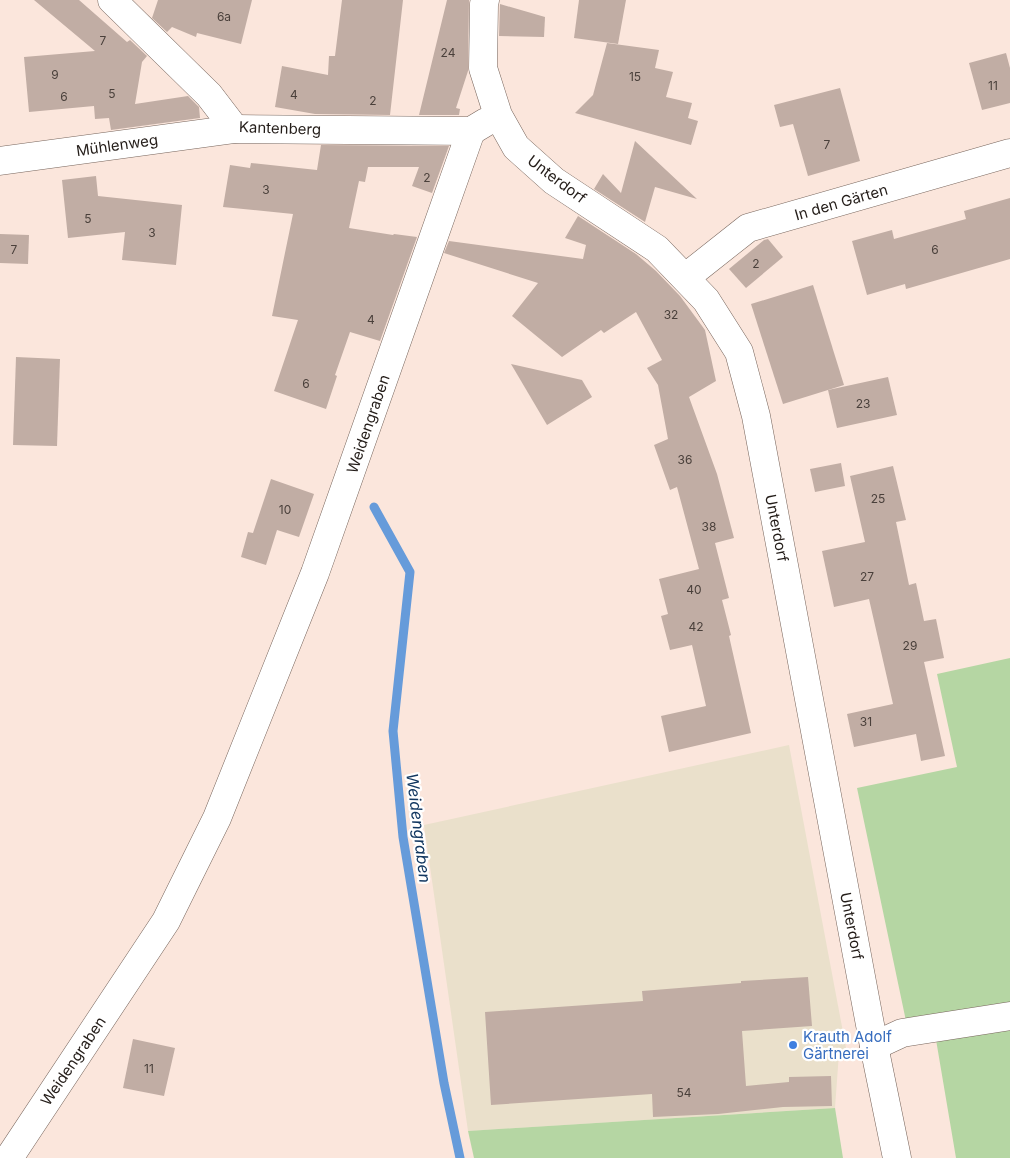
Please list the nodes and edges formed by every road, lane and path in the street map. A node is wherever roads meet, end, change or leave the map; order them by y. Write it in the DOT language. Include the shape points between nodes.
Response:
graph roads {
  1 [pos="112,0"];
  2 [pos="485,0"];
  3 [pos="498,115"];
  4 [pos="235,129"];
  5 [pos="472,131"];
  6 [pos="1010,153"];
  7 [pos="0,161"];
  8 [pos="686,277"];
  9 [pos="1010,1016"];
  10 [pos="874,1046"];
  11 [pos="9,1158"];
  12 [pos="896,1158"];
  1 -- 4 [label="street, Kantenberg" via="209,95"];
  2 -- 3 [label="street, Unterdorf" via="483,68"];
  3 -- 5 [label="street"];
  3 -- 8 [label="street, Unterdorf" via="516,147 554,181 657,249"];
  4 -- 5 [label="street, Kantenberg"];
  4 -- 7 [label="street, Mühlenweg"];
  5 -- 11 [label="street, Weidengraben" via="315,573 217,818 166,921"];
  6 -- 8 [label="street, In den Gärten" via="748,228"];
  8 -- 10 [label="street, Unterdorf" via="706,300 739,352 756,416"];
  9 -- 10 [label="street" via="902,1033"];
  10 -- 12 [label="street, Unterdorf"];
}
